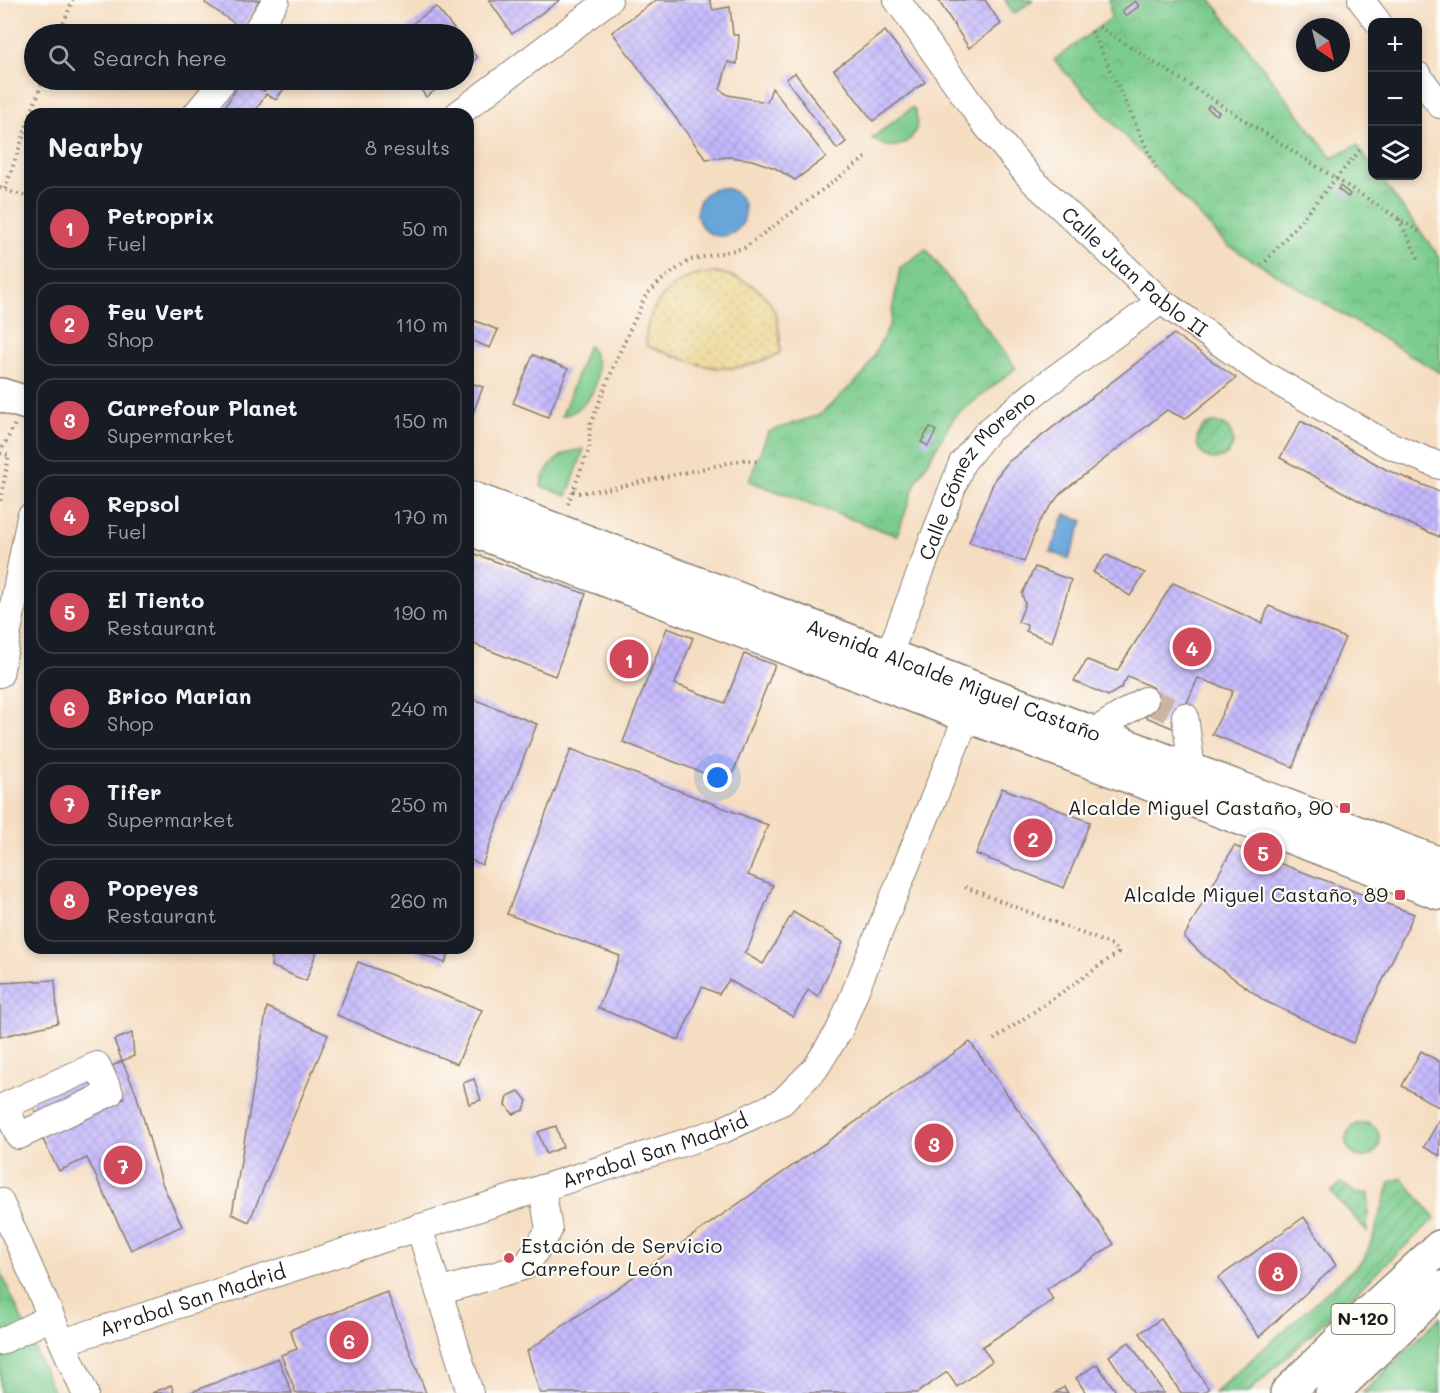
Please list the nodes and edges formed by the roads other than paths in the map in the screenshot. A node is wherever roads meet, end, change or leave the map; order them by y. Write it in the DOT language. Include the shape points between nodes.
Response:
graph roads {
  1 [pos="276,0"];
  2 [pos="609,0"];
  3 [pos="897,0"];
  4 [pos="1361,0"];
  5 [pos="1375,18"];
  6 [pos="260,24"];
  7 [pos="1422,79"];
  8 [pos="216,90"];
  9 [pos="1438,97"];
  10 [pos="201,108"];
  11 [pos="466,108"];
  12 [pos="1161,301"];
  13 [pos="1440,466"];
  14 [pos="474,500"];
  15 [pos="474,530"];
  16 [pos="24,548"];
  17 [pos="888,657"];
  18 [pos="837,666"];
  19 [pos="0,674"];
  20 [pos="933,674"];
  21 [pos="1145,700"];
  22 [pos="1010,702"];
  23 [pos="967,716"];
  24 [pos="1185,716"];
  25 [pos="1093,732"];
  26 [pos="1192,770"];
  27 [pos="1440,864"];
  28 [pos="1440,893"];
  29 [pos="542,1188"];
  30 [pos="0,1201"];
  31 [pos="419,1227"];
  32 [pos="1440,1248"];
  33 [pos="1440,1288"];
  34 [pos="439,1292"];
  35 [pos="51,1317"];
  36 [pos="0,1342"];
  37 [pos="63,1342"];
  38 [pos="85,1393"];
  39 [pos="470,1393"];
  40 [pos="1287,1393"];
  41 [pos="1332,1393"];
  1 -- 6 [label="street"];
  2 -- 11 [label="street"];
  3 -- 12 [label="street, Calle Juan Pablo II" via="984,123 1032,180"];
  4 -- 5 [label="street"];
  7 -- 9 [label="street"];
  8 -- 10 [label="street"];
  12 -- 13 [label="street, Calle Juan Pablo II" via="1265,375 1385,443"];
  12 -- 17 [label="street, Calle Gómez Moreno" via="987,432 962,463"];
  14 -- 17 [label="main road, Avenida Alcalde Miguel Castaño"];
  15 -- 18 [label="main road, Avenida Alcalde Miguel Castaño"];
  16 -- 19 [label="street"];
  17 -- 18 [label="street" via="861,667"];
  17 -- 20 [label="main road, Avenida Alcalde Miguel Castaño"];
  18 -- 23 [label="main road, Avenida Alcalde Miguel Castaño"];
  20 -- 22 [label="main road, Avenida Alcalde Miguel Castaño"];
  20 -- 23 [label="street" via="950,688"];
  21 -- 25 [label="street"];
  22 -- 23 [label="street" via="975,708"];
  22 -- 25 [label="main road, Avenida Alcalde Miguel Castaño"];
  23 -- 28 [label="main road, Avenida Alcalde Miguel Castaño"];
  23 -- 29 [label="street, Arrabal San Madrid" via="840,1029 815,1070 782,1102 723,1130"];
  24 -- 26 [label="street"];
  25 -- 26 [label="main road, Avenida Alcalde Miguel Castaño"];
  26 -- 27 [label="main road, Avenida Alcalde Miguel Castaño"];
  29 -- 31 [label="street, Arrabal San Madrid"];
  29 -- 34 [label="street" via="549,1230 525,1266"];
  30 -- 35 [label="street"];
  31 -- 34 [label="street"];
  31 -- 37 [label="street, Arrabal San Madrid"];
  32 -- 40 [label="main road, N-120"];
  33 -- 41 [label="main road, N-120"];
  34 -- 39 [label="street"];
  35 -- 36 [label="street"];
  35 -- 37 [label="street"];
  37 -- 38 [label="street"];
}
